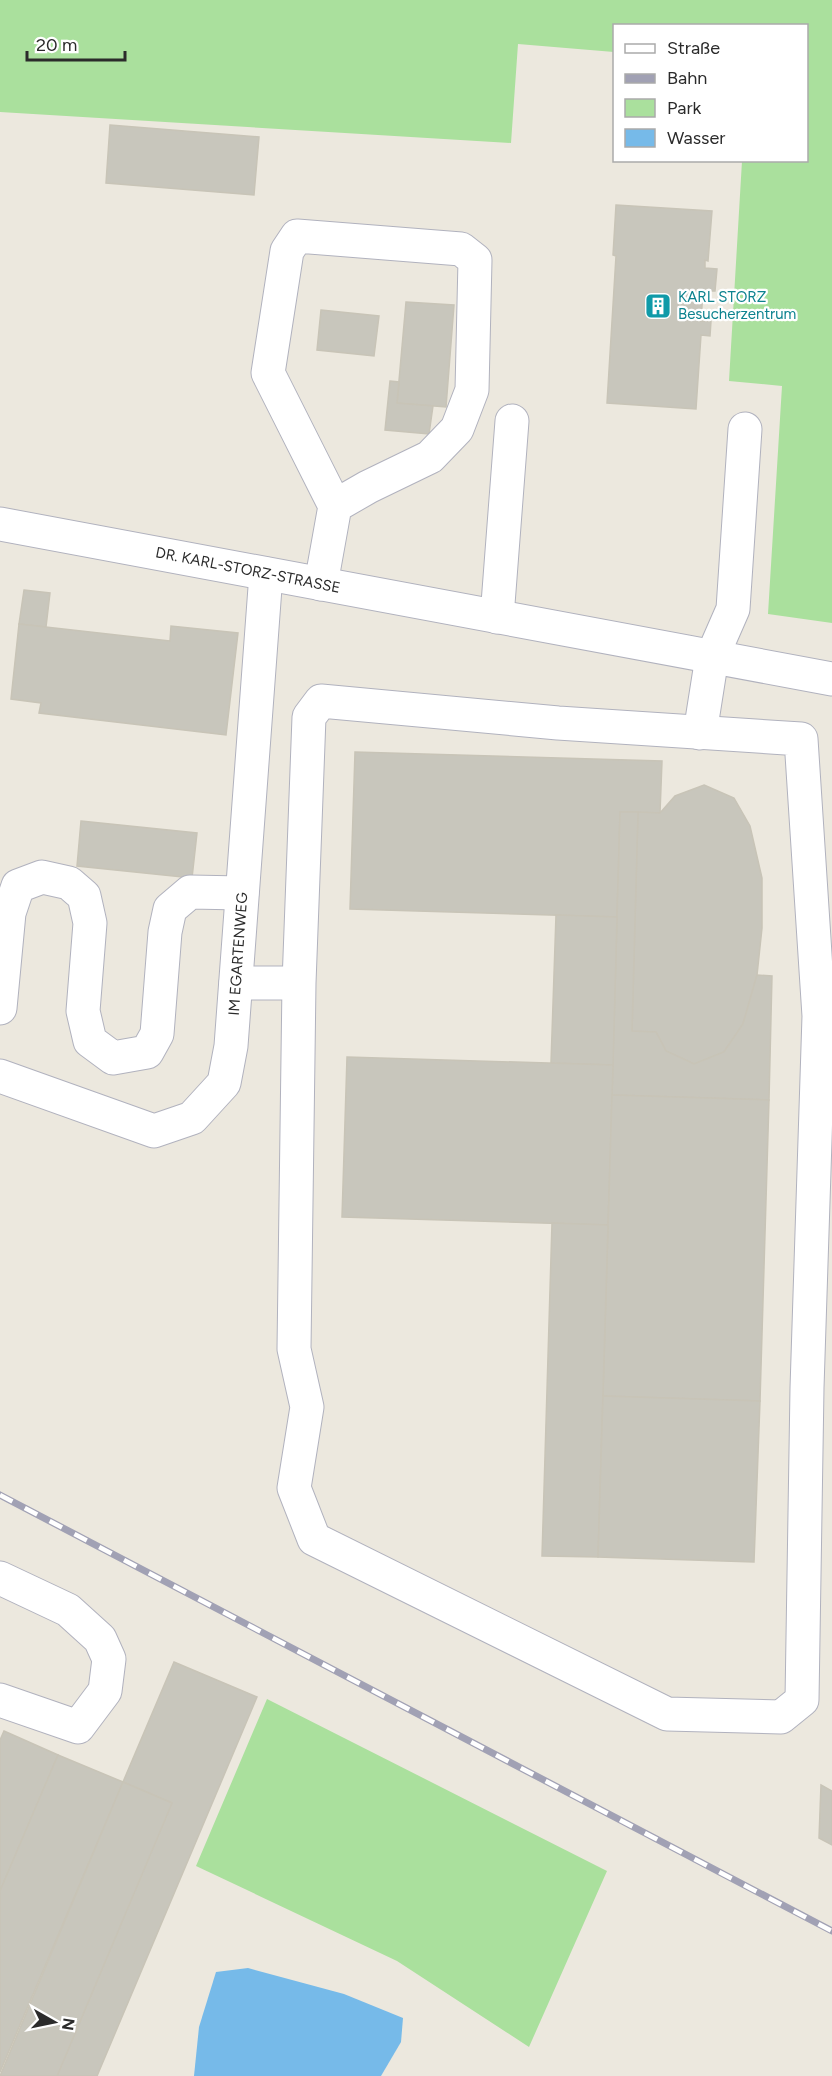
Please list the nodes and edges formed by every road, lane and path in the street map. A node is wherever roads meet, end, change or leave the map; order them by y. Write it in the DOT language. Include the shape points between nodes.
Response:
graph roads {
  1 [pos="512,422"];
  2 [pos="744,429"];
  3 [pos="335,506"];
  4 [pos="0,524"];
  5 [pos="266,574"];
  6 [pos="321,584"];
  7 [pos="497,617"];
  8 [pos="712,657"];
  9 [pos="832,679"];
  10 [pos="700,733"];
  11 [pos="242,893"];
  12 [pos="236,983"];
  13 [pos="299,983"];
  14 [pos="0,1008"];
  15 [pos="0,1076"];
  16 [pos="0,1578"];
  17 [pos="0,1700"];
  1 -- 7 [label="street"];
  2 -- 8 [label="street" via="732,609"];
  3 -- 3 [label="street" via="430,457 457,429 472,390 475,260 461,249 297,236 287,251 268,373"];
  3 -- 6 [label="street"];
  4 -- 5 [label="street, DR. KARL-STORZ-STRASSE"];
  5 -- 6 [label="street, DR. KARL-STORZ-STRASSE"];
  5 -- 11 [label="street, IM EGARTENWEG"];
  6 -- 7 [label="street, DR. KARL-STORZ-STRASSE"];
  7 -- 8 [label="street, DR. KARL-STORZ-STRASSE"];
  8 -- 9 [label="street, DR. KARL-STORZ-STRASSE"];
  8 -- 10 [label="street"];
  10 -- 13 [label="street" via="321,701 309,717"];
  10 -- 13 [label="street" via="801,739 819,1016 802,1700 781,1717 667,1714 314,1539 294,1488 307,1407 294,1348"];
  11 -- 12 [label="street, IM EGARTENWEG"];
  11 -- 14 [label="street" via="190,892 170,909 157,1034 147,1052 113,1058 90,1041 83,1011 90,923 84,896 69,883 42,877 18,886 9,913"];
  12 -- 13 [label="street"];
  12 -- 15 [label="street, IM EGARTENWEG" via="224,1083 192,1118 154,1131"];
  16 -- 17 [label="street" via="68,1610 100,1639 109,1659 105,1691 78,1727"];
}
